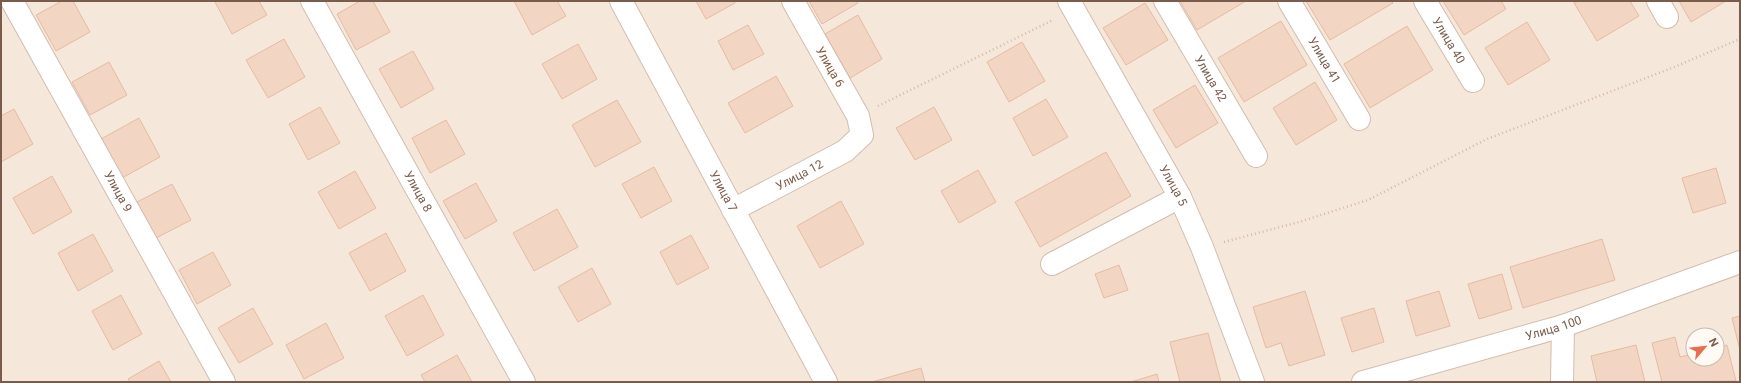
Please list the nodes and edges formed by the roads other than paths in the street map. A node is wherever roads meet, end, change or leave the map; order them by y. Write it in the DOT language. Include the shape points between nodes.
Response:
graph roads {
  1 [pos="12,1"];
  2 [pos="312,1"];
  3 [pos="621,1"];
  4 [pos="793,1"];
  5 [pos="1165,1"];
  6 [pos="1290,1"];
  7 [pos="1425,1"];
  8 [pos="1077,4"];
  9 [pos="1473,81"];
  10 [pos="1359,119"];
  11 [pos="860,125"];
  12 [pos="1256,156"];
  13 [pos="1180,197"];
  14 [pos="733,210"];
  15 [pos="1740,262"];
  16 [pos="1052,264"];
  17 [pos="1563,326"];
  18 [pos="224,382"];
  19 [pos="524,382"];
  20 [pos="826,382"];
  21 [pos="1253,382"];
  22 [pos="1363,382"];
  23 [pos="1562,382"];
  1 -- 18 [label="street, Улица 9"];
  2 -- 19 [label="street, Улица 8"];
  3 -- 14 [label="street, Улица 7"];
  4 -- 11 [label="street, Улица 6"];
  5 -- 12 [label="street, Улица 42"];
  6 -- 10 [label="street, Улица 41"];
  7 -- 9 [label="street, Улица 40"];
  8 -- 13 [label="street, Улица 5"];
  11 -- 14 [label="street, Улица 12" via="845,151"];
  13 -- 16 [label="street"];
  13 -- 21 [label="street, Улица 5" via="1202,247"];
  14 -- 20 [label="street, Улица 7"];
  15 -- 17 [label="street, Улица 100"];
  17 -- 22 [label="street, Улица 100"];
  17 -- 23 [label="street"];
}
